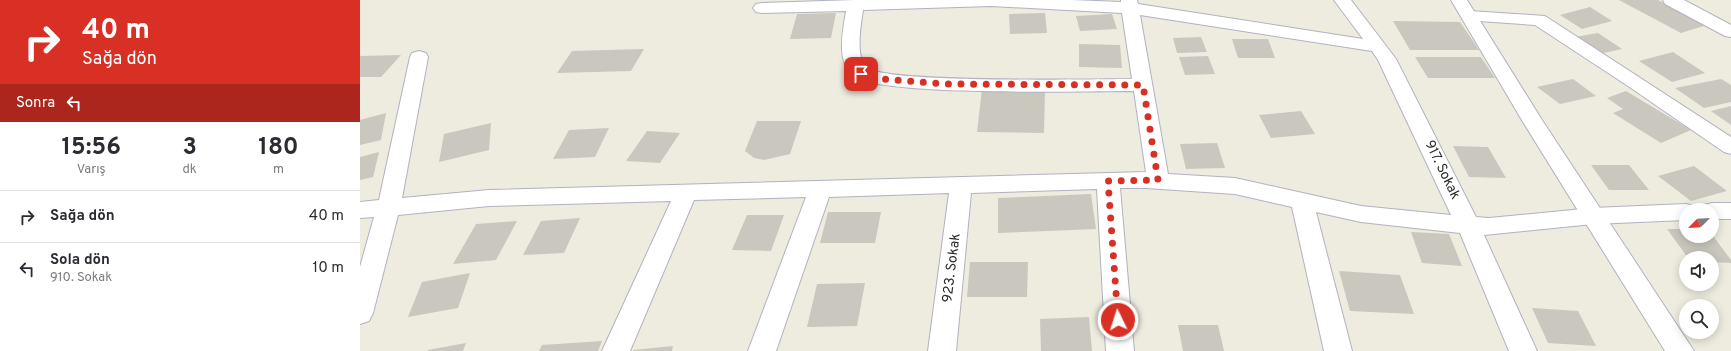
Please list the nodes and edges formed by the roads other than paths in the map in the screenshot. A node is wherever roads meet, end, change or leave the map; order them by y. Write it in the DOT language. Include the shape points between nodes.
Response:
graph roads {
  1 [pos="1342,0"];
  2 [pos="1671,0"];
  3 [pos="991,1"];
  4 [pos="1129,4"];
  5 [pos="855,5"];
  6 [pos="762,8"];
  7 [pos="1464,8"];
  8 [pos="1731,32"];
  9 [pos="1378,47"];
  10 [pos="419,57"];
  11 [pos="1143,85"];
  12 [pos="1731,147"];
  13 [pos="1158,180"];
  14 [pos="1108,181"];
  15 [pos="961,185"];
  16 [pos="820,189"];
  17 [pos="686,192"];
  18 [pos="1302,201"];
  19 [pos="389,206"];
  20 [pos="360,210"];
  21 [pos="1719,211"];
  22 [pos="1731,211"];
  23 [pos="1679,212"];
  24 [pos="1593,216"];
  25 [pos="1468,225"];
  26 [pos="360,313"];
  27 [pos="616,351"];
  28 [pos="762,351"];
  29 [pos="942,351"];
  30 [pos="1120,351"];
  31 [pos="1338,351"];
  32 [pos="1523,351"];
  33 [pos="1680,351"];
  1 -- 9 [label="street, 917. Sokak"];
  2 -- 8 [label="street"];
  3 -- 4 [label="street"];
  3 -- 5 [label="street"];
  4 -- 9 [label="street"];
  4 -- 11 [label="street"];
  5 -- 6 [label="street"];
  5 -- 11 [label="street" via="851,52 854,66 861,74 881,79 947,84"];
  7 -- 12 [label="street" via="1539,20"];
  7 -- 24 [label="street" via="1532,122"];
  9 -- 25 [label="street, 917. Sokak" via="1387,59"];
  10 -- 19 [label="street"];
  11 -- 13 [label="street"];
  13 -- 14 [label="street"];
  13 -- 18 [label="street" via="1235,186"];
  14 -- 15 [label="street"];
  14 -- 30 [label="street"];
  15 -- 16 [label="street"];
  15 -- 29 [label="street, 923. Sokak"];
  16 -- 17 [label="street"];
  16 -- 28 [label="street"];
  17 -- 19 [label="street" via="489,198"];
  17 -- 27 [label="street"];
  18 -- 25 [label="street" via="1361,214"];
  18 -- 31 [label="street"];
  19 -- 20 [label="street"];
  19 -- 26 [label="street"];
  21 -- 22 [label="street"];
  23 -- 24 [label="street"];
  24 -- 25 [label="street" via="1489,227"];
  24 -- 33 [label="street"];
  25 -- 32 [label="street, 917. Sokak"];
}
